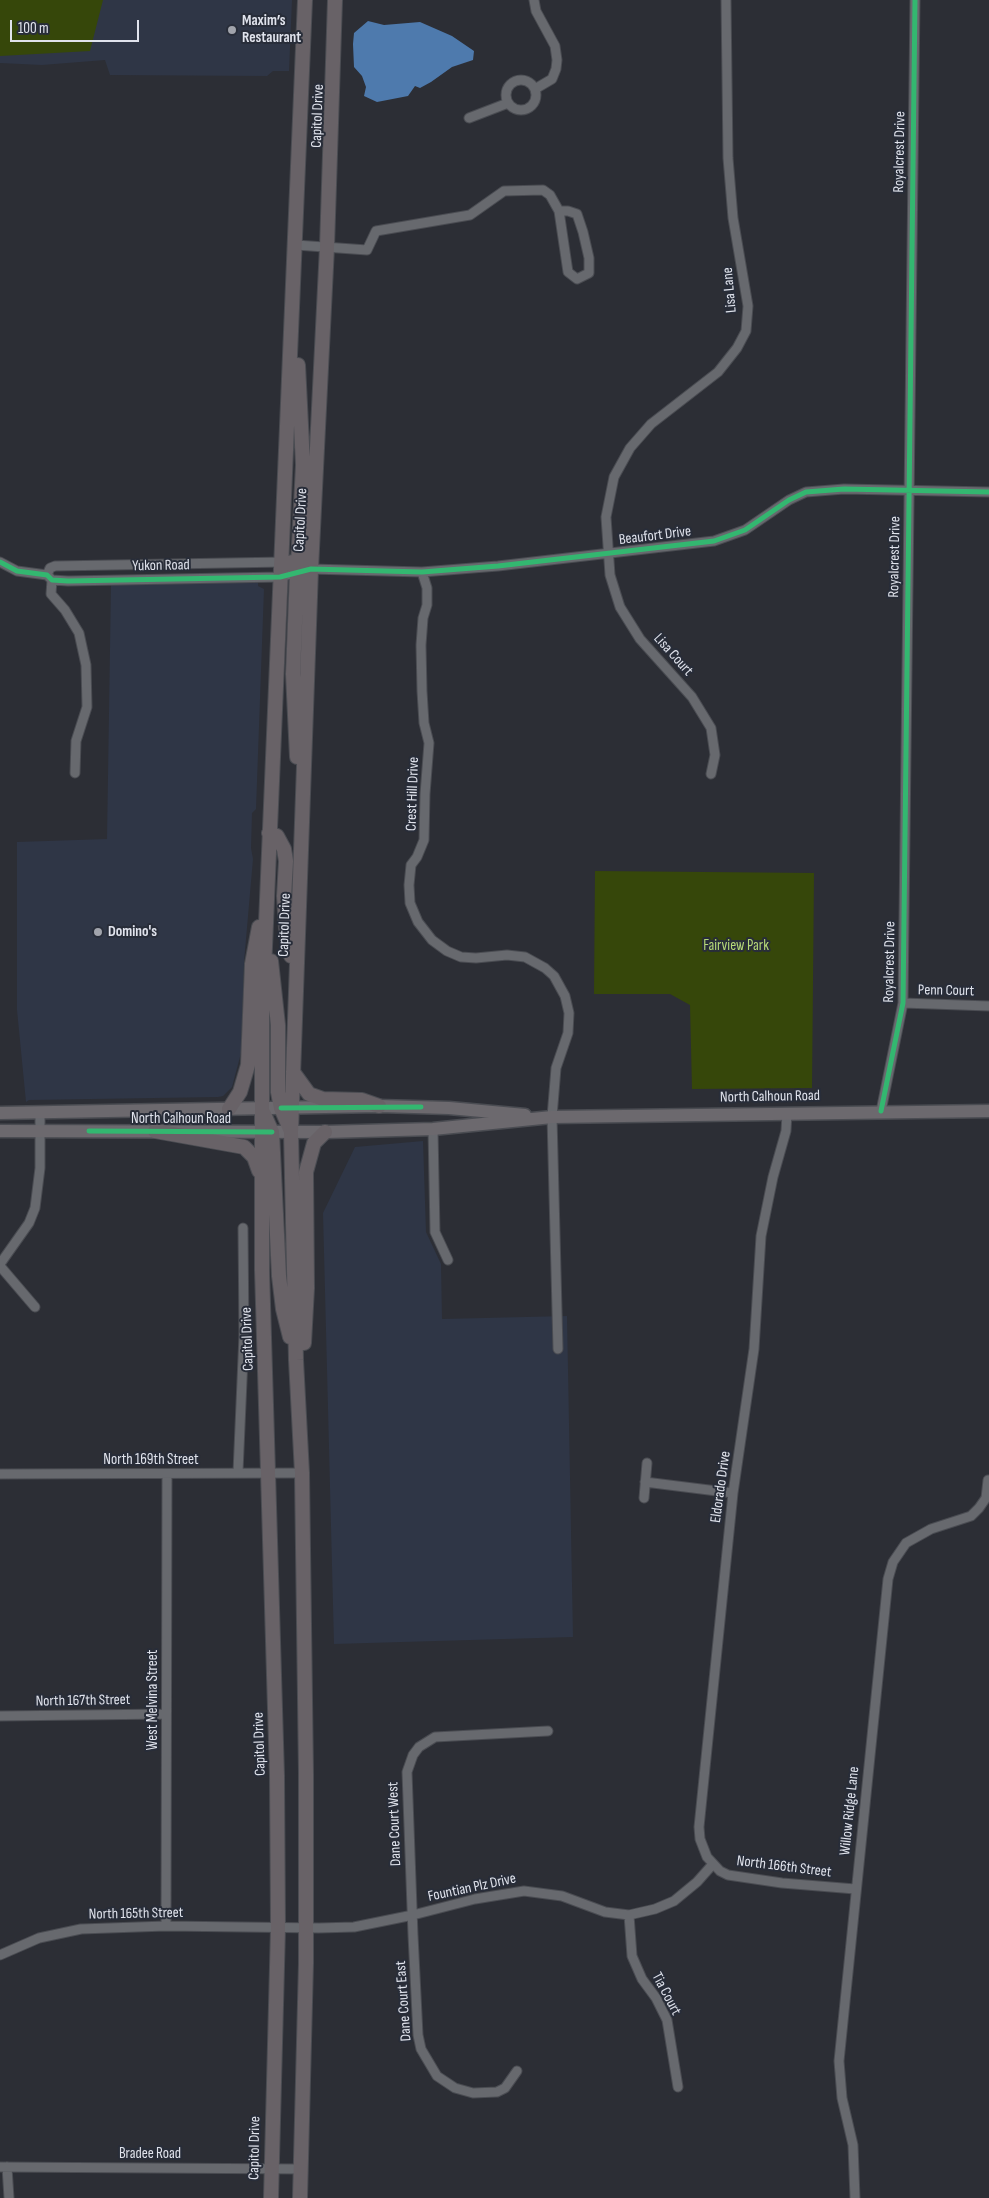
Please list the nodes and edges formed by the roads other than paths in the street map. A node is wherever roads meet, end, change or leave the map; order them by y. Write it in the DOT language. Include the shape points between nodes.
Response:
graph roads {
  1 [pos="305,0"];
  2 [pos="326,0"];
  3 [pos="334,0"];
  4 [pos="534,0"];
  5 [pos="726,0"];
  6 [pos="915,0"];
  7 [pos="332,81"];
  8 [pos="535,89"];
  9 [pos="508,103"];
  10 [pos="469,118"];
  11 [pos="559,211"];
  12 [pos="296,245"];
  13 [pos="327,247"];
  14 [pos="908,491"];
  15 [pos="989,492"];
  16 [pos="608,554"];
  17 [pos="0,562"];
  18 [pos="297,567"];
  19 [pos="422,572"];
  20 [pos="280,577"];
  21 [pos="49,578"];
  22 [pos="75,773"];
  23 [pos="711,774"];
  24 [pos="269,833"];
  25 [pos="267,882"];
  26 [pos="266,917"];
  27 [pos="295,984"];
  28 [pos="903,1004"];
  29 [pos="989,1006"];
  30 [pos="292,1071"];
  31 [pos="379,1106"];
  32 [pos="262,1108"];
  33 [pos="286,1108"];
  34 [pos="229,1109"];
  35 [pos="989,1111"];
  36 [pos="40,1112"];
  37 [pos="882,1112"];
  38 [pos="0,1113"];
  39 [pos="787,1113"];
  40 [pos="552,1118"];
  41 [pos="433,1129"];
  42 [pos="0,1131"];
  43 [pos="40,1131"];
  44 [pos="155,1131"];
  45 [pos="267,1132"];
  46 [pos="291,1132"];
  47 [pos="326,1132"];
  48 [pos="261,1180"];
  49 [pos="244,1228"];
  50 [pos="448,1260"];
  51 [pos="0,1265"];
  52 [pos="35,1307"];
  53 [pos="558,1349"];
  54 [pos="296,1360"];
  55 [pos="300,1426"];
  56 [pos="648,1463"];
  57 [pos="238,1472"];
  58 [pos="302,1473"];
  59 [pos="0,1474"];
  60 [pos="166,1474"];
  61 [pos="269,1474"];
  62 [pos="988,1480"];
  63 [pos="645,1482"];
  64 [pos="733,1493"];
  65 [pos="644,1498"];
  66 [pos="166,1714"];
  67 [pos="0,1716"];
  68 [pos="548,1731"];
  69 [pos="713,1864"];
  70 [pos="855,1889"];
  71 [pos="413,1915"];
  72 [pos="629,1915"];
  73 [pos="166,1926"];
  74 [pos="278,1928"];
  75 [pos="306,1928"];
  76 [pos="0,1955"];
  77 [pos="517,2071"];
  78 [pos="678,2087"];
  79 [pos="4,2167"];
  80 [pos="271,2168"];
  81 [pos="301,2169"];
  82 [pos="10,2198"];
  83 [pos="271,2198"];
  84 [pos="300,2198"];
  85 [pos="856,2198"];
  1 -- 12 [label="main road, Capitol Drive"];
  2 -- 7 [label="main road"];
  3 -- 7 [label="main road, Capitol Drive"];
  4 -- 8 [label="street" via="536,11 555,46 557,60 552,79"];
  5 -- 16 [label="street, Lisa Lane" via="728,158 733,218 746,286 746,331 718,372 656,420 630,448 614,477 606,517"];
  6 -- 14 [label="street, Royalcrest Drive"];
  7 -- 13 [label="main road, Capitol Drive"];
  8 -- 9 [label="street" via="536,99 530,108 516,110"];
  8 -- 9 [label="street" via="528,82 514,82 507,89"];
  9 -- 10 [label="street"];
  11 -- 11 [label="street" via="568,272 577,278 589,273 590,258 577,214"];
  11 -- 13 [label="street" via="550,195 543,190 504,191 470,215 376,232 367,250"];
  12 -- 13 [label="street"];
  12 -- 18 [label="main road, Capitol Drive" via="294,300 302,465"];
  13 -- 18 [label="main road, Capitol Drive"];
  14 -- 15 [label="street, Beaufort Drive"];
  14 -- 16 [label="street, Beaufort Drive" via="844,489 806,492 729,537 693,545"];
  14 -- 28 [label="street, Royalcrest Drive"];
  16 -- 19 [label="street, Beaufort Drive"];
  16 -- 23 [label="street, Lisa Court" via="610,575 628,622 692,697 712,728 715,755"];
  17 -- 21 [label="street, Yukon Road" via="17,571"];
  18 -- 19 [label="street, Beaufort Drive"];
  18 -- 20 [label="main road, Capitol Drive"];
  18 -- 21 [label="street, Yukon Road" via="55,566 50,568"];
  18 -- 27 [label="main road, Capitol Drive" via="293,674 302,815"];
  19 -- 40 [label="street, Crest Hill Drive" via="427,588 421,645 422,691 429,743 424,840 411,865 410,903 418,922 432,940 447,951 461,957 507,954 525,957 554,976 565,996 568,1033 556,1068"];
  20 -- 21 [label="street, Yukon Road"];
  20 -- 24 [label="main road, Capitol Drive"];
  21 -- 22 [label="street" via="52,594 79,633 86,664 87,706 76,741"];
  24 -- 25 [label="main road, Capitol Drive"];
  24 -- 27 [label="main road" via="277,836 284,849 286,928"];
  25 -- 26 [label="main road, Capitol Drive"];
  25 -- 34 [label="main road" via="252,964 248,1065 240,1092"];
  26 -- 32 [label="main road, Capitol Drive"];
  26 -- 33 [label="main road" via="278,1025 277,1066"];
  27 -- 30 [label="main road, Capitol Drive"];
  28 -- 29 [label="street, Penn Court"];
  28 -- 37 [label="street, Royalcrest Drive"];
  30 -- 31 [label="main road" via="310,1094 323,1099 362,1100"];
  30 -- 33 [label="main road, Capitol Drive"];
  31 -- 33 [label="street, North Calhoun Road"];
  31 -- 40 [label="street, North Calhoun Road" via="449,1108"];
  32 -- 33 [label="street, North Calhoun Road"];
  32 -- 34 [label="street, North Calhoun Road"];
  32 -- 45 [label="main road"];
  33 -- 46 [label="main road"];
  34 -- 36 [label="street, North Calhoun Road"];
  35 -- 37 [label="street, North Calhoun Road"];
  36 -- 38 [label="street, North Calhoun Road"];
  36 -- 43 [label="street"];
  37 -- 39 [label="street, North Calhoun Road"];
  39 -- 40 [label="street, North Calhoun Road"];
  39 -- 64 [label="street, Eldorado Drive" via="786,1131 761,1236 754,1349"];
  40 -- 41 [label="street, North Calhoun Road"];
  40 -- 53 [label="street, Crest Hill Drive"];
  41 -- 47 [label="street, North Calhoun Road"];
  41 -- 50 [label="street" via="435,1232"];
  42 -- 43 [label="street, North Calhoun Road"];
  43 -- 44 [label="street, North Calhoun Road"];
  43 -- 51 [label="street" via="40,1168 34,1208 29,1223"];
  44 -- 45 [label="street, North Calhoun Road"];
  44 -- 48 [label="main road" via="244,1147 254,1157"];
  45 -- 46 [label="street, North Calhoun Road"];
  45 -- 48 [label="main road, Capitol Drive"];
  45 -- 54 [label="main road" via="283,1310"];
  46 -- 47 [label="street, North Calhoun Road"];
  46 -- 54 [label="main road"];
  47 -- 55 [label="main road" via="314,1143 306,1172 307,1288"];
  48 -- 61 [label="main road, Capitol Drive"];
  49 -- 57 [label="street" via="244,1331"];
  51 -- 52 [label="street"];
  54 -- 55 [label="main road"];
  55 -- 58 [label="main road"];
  56 -- 63 [label="street"];
  57 -- 60 [label="street, North 169th Street"];
  57 -- 61 [label="street, North 169th Street"];
  58 -- 61 [label="street, North 169th Street"];
  58 -- 75 [label="main road"];
  59 -- 60 [label="street, North 169th Street"];
  60 -- 66 [label="street, West Melvina Street"];
  61 -- 74 [label="main road, Capitol Drive"];
  62 -- 70 [label="street, Willow Ridge Lane" via="986,1498 971,1516 919,1534 906,1543 893,1562 885,1597"];
  63 -- 64 [label="street"];
  63 -- 65 [label="street"];
  64 -- 69 [label="street, Eldorado Drive" via="699,1815 700,1839"];
  66 -- 67 [label="street, North 167th Street"];
  66 -- 73 [label="street, West Melvina Street"];
  68 -- 71 [label="street, Dane Court West" via="435,1736 413,1755 407,1772 407,1789"];
  69 -- 70 [label="street, North 166th Street" via="720,1871 746,1878"];
  69 -- 72 [label="street, Fountian Plz Drive" via="674,1900 655,1909"];
  70 -- 85 [label="street, Willow Ridge Lane" via="839,2061 842,2098 853,2144"];
  71 -- 72 [label="street, Fountian Plz Drive" via="475,1899 524,1891 562,1896 605,1912"];
  71 -- 75 [label="street, Fountian Plz Drive" via="354,1927"];
  71 -- 77 [label="street, Dane Court East" via="418,2035 431,2068 455,2088 483,2094 505,2088"];
  72 -- 78 [label="street, Tia Court" via="632,1956 666,2020"];
  73 -- 74 [label="street, North 165th Street"];
  73 -- 76 [label="street, North 165th Street" via="101,1927 60,1932"];
  74 -- 75 [label="street, Fountian Plz Drive"];
  74 -- 80 [label="main road, Capitol Drive"];
  75 -- 81 [label="main road"];
  79 -- 80 [label="street, Bradee Road"];
  79 -- 82 [label="street"];
  80 -- 81 [label="street, Bradee Road"];
  80 -- 83 [label="main road, Capitol Drive"];
  81 -- 84 [label="main road"];
}
